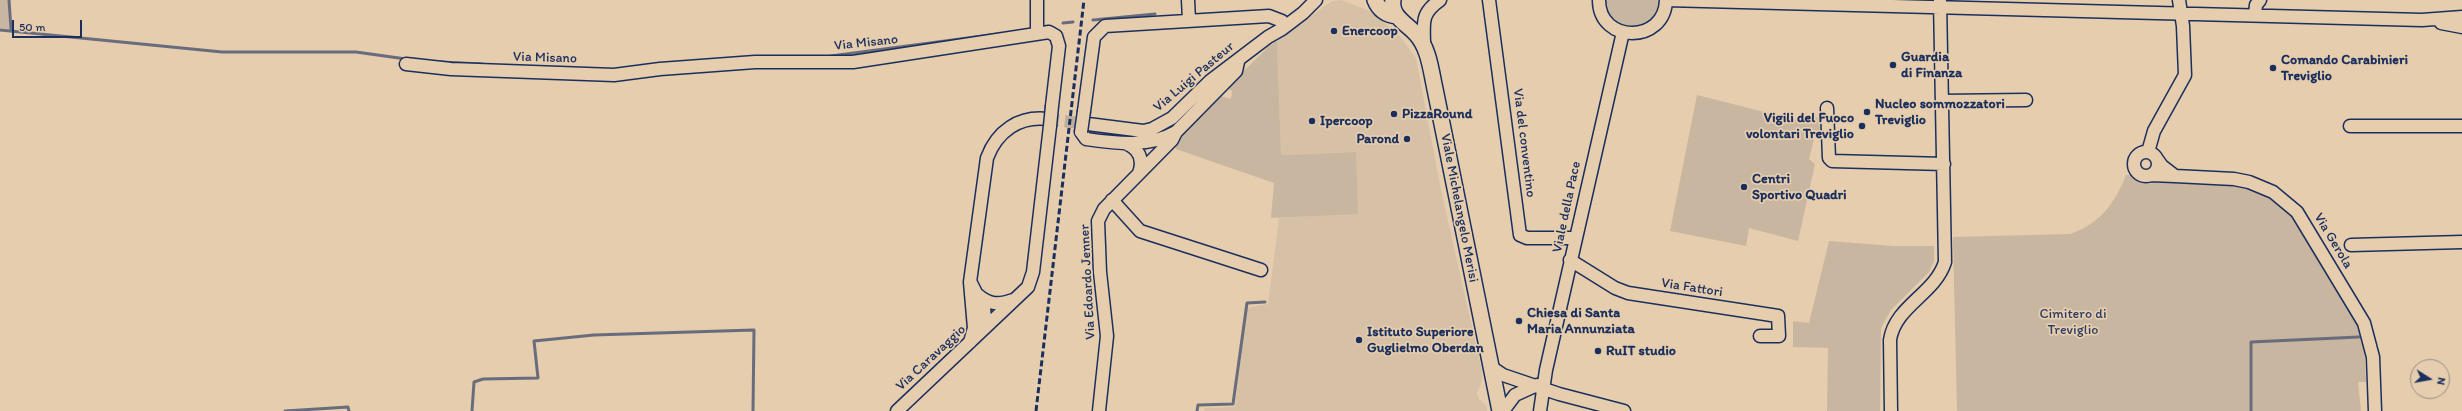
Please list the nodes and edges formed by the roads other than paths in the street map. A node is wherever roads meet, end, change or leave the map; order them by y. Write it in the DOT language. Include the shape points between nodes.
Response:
graph roads {
  1 [pos="1037,0"];
  2 [pos="1188,0"];
  3 [pos="1375,0"];
  4 [pos="1393,0"];
  5 [pos="1440,0"];
  6 [pos="1489,0"];
  7 [pos="1600,0"];
  8 [pos="1666,0"];
  9 [pos="2179,0"];
  10 [pos="2260,0"];
  11 [pos="1313,2"];
  12 [pos="1940,4"];
  13 [pos="2180,13"];
  14 [pos="2255,15"];
  15 [pos="1397,16"];
  16 [pos="2462,17"];
  17 [pos="1189,20"];
  18 [pos="2422,20"];
  19 [pos="1282,21"];
  20 [pos="2462,27"];
  21 [pos="1037,28"];
  22 [pos="1623,32"];
  23 [pos="1268,37"];
  24 [pos="1424,46"];
  25 [pos="1239,58"];
  26 [pos="406,64"];
  27 [pos="2026,100"];
  28 [pos="1942,101"];
  29 [pos="1827,108"];
  30 [pos="1048,122"];
  31 [pos="2350,126"];
  32 [pos="2462,126"];
  33 [pos="1084,128"];
  34 [pos="1176,132"];
  35 [pos="1125,143"];
  36 [pos="2152,156"];
  37 [pos="1944,164"];
  38 [pos="1138,173"];
  39 [pos="2151,175"];
  40 [pos="2175,176"];
  41 [pos="1112,200"];
  42 [pos="1575,238"];
  43 [pos="2462,242"];
  44 [pos="2351,246"];
  45 [pos="1570,260"];
  46 [pos="1261,270"];
  47 [pos="970,282"];
  48 [pos="978,295"];
  49 [pos="1016,299"];
  50 [pos="973,313"];
  51 [pos="986,326"];
  52 [pos="1760,336"];
  53 [pos="970,342"];
  54 [pos="1491,367"];
  55 [pos="1540,387"];
  56 [pos="897,411"];
  57 [pos="1099,411"];
  58 [pos="1502,411"];
  59 [pos="1540,411"];
  60 [pos="1624,411"];
  61 [pos="1891,411"];
  62 [pos="2376,411"];
  1 -- 21 [label="street"];
  2 -- 17 [label="street"];
  3 -- 15 [label="main road, Viale Michelangelo Merisi" via="1378,8 1389,16"];
  4 -- 15 [label="main road"];
  5 -- 24 [label="street" via="1424,17"];
  6 -- 42 [label="street, Via del conventino" via="1520,236"];
  7 -- 22 [label="street" via="1601,12 1606,20"];
  8 -- 12 [label="street"];
  8 -- 22 [label="street" via="1662,15 1652,27 1639,33"];
  9 -- 13 [label="street"];
  10 -- 14 [label="street" via="2256,5"];
  11 -- 19 [label="street, Via Luigi Pasteur" via="1303,5"];
  11 -- 23 [label="street, Via Luigi Pasteur" via="1298,17"];
  12 -- 13 [label="street"];
  12 -- 28 [label="street"];
  13 -- 14 [label="street"];
  13 -- 36 [label="street" via="2185,75 2154,131"];
  14 -- 18 [label="street"];
  15 -- 24 [label="main road, Viale Michelangelo Merisi" via="1416,34"];
  16 -- 18 [label="street"];
  17 -- 19 [label="street" via="1269,16"];
  17 -- 33 [label="street, bridge" via="1111,25 1101,29 1094,37"];
  18 -- 20 [label="street"];
  19 -- 23 [label="street, Via Luigi Pasteur" via="1270,31"];
  22 -- 42 [label="street, Viale della Pace"];
  23 -- 25 [label="street, Via Luigi Pasteur"];
  24 -- 54 [label="main road, Viale Michelangelo Merisi"];
  25 -- 33 [label="street, Via Luigi Pasteur" via="1199,91 1172,118 1152,129 1143,131"];
  25 -- 34 [label="street" via="1236,71"];
  26 -- 30 [label="street, Via Misano, bridge" via="451,69 614,75 755,62 853,62 1049,32 1056,36 1059,46"];
  27 -- 28 [label="street"];
  28 -- 37 [label="street"];
  29 -- 37 [label="street" via="1829,158 1832,161"];
  30 -- 47 [label="street" via="1026,120 1010,126 998,137 990,150 985,165"];
  30 -- 49 [label="street, Via Misano" via="1032,280 1023,294"];
  31 -- 32 [label="street"];
  33 -- 35 [label="street" via="1086,139"];
  34 -- 35 [label="street" via="1156,141"];
  34 -- 38 [label="street, Via Edoardo Jenner" via="1172,140"];
  35 -- 38 [label="street" via="1131,145 1139,154 1141,167"];
  36 -- 39 [label="street" via="2156,170"];
  36 -- 39 [label="street, Via Gerola" via="2136,156 2134,167 2141,176"];
  36 -- 40 [label="street"];
  37 -- 61 [label="street" via="1944,262 1935,281 1900,317 1892,330"];
  38 -- 41 [label="street, Via Edoardo Jenner"];
  39 -- 40 [label="street, Via Gerola"];
  40 -- 62 [label="street, Via Gerola" via="2249,182 2273,192 2297,212 2364,323 2373,357"];
  41 -- 46 [label="street" via="1140,231"];
  41 -- 57 [label="street, Via Edoardo Jenner" via="1100,214 1098,221 1107,336"];
  42 -- 45 [label="street, Viale della Pace"];
  43 -- 44 [label="street"];
  45 -- 52 [label="street, Via Fattori" via="1615,288 1628,293 1778,316 1779,336"];
  45 -- 55 [label="street, Viale della Pace"];
  47 -- 48 [label="street"];
  47 -- 50 [label="street"];
  48 -- 49 [label="street" via="990,303 997,304"];
  48 -- 51 [label="street" via="984,309"];
  49 -- 51 [label="street, Via Misano"];
  50 -- 51 [label="street" via="980,323"];
  50 -- 53 [label="street" via="974,328"];
  51 -- 53 [label="street, Via Caravaggio"];
  53 -- 56 [label="street, Via Caravaggio"];
  54 -- 55 [label="street" via="1503,375"];
  54 -- 58 [label="main road, Viale Michelangelo Merisi"];
  55 -- 58 [label="street" via="1515,395"];
  55 -- 59 [label="street, Viale della Pace"];
  55 -- 60 [label="street"];
}
